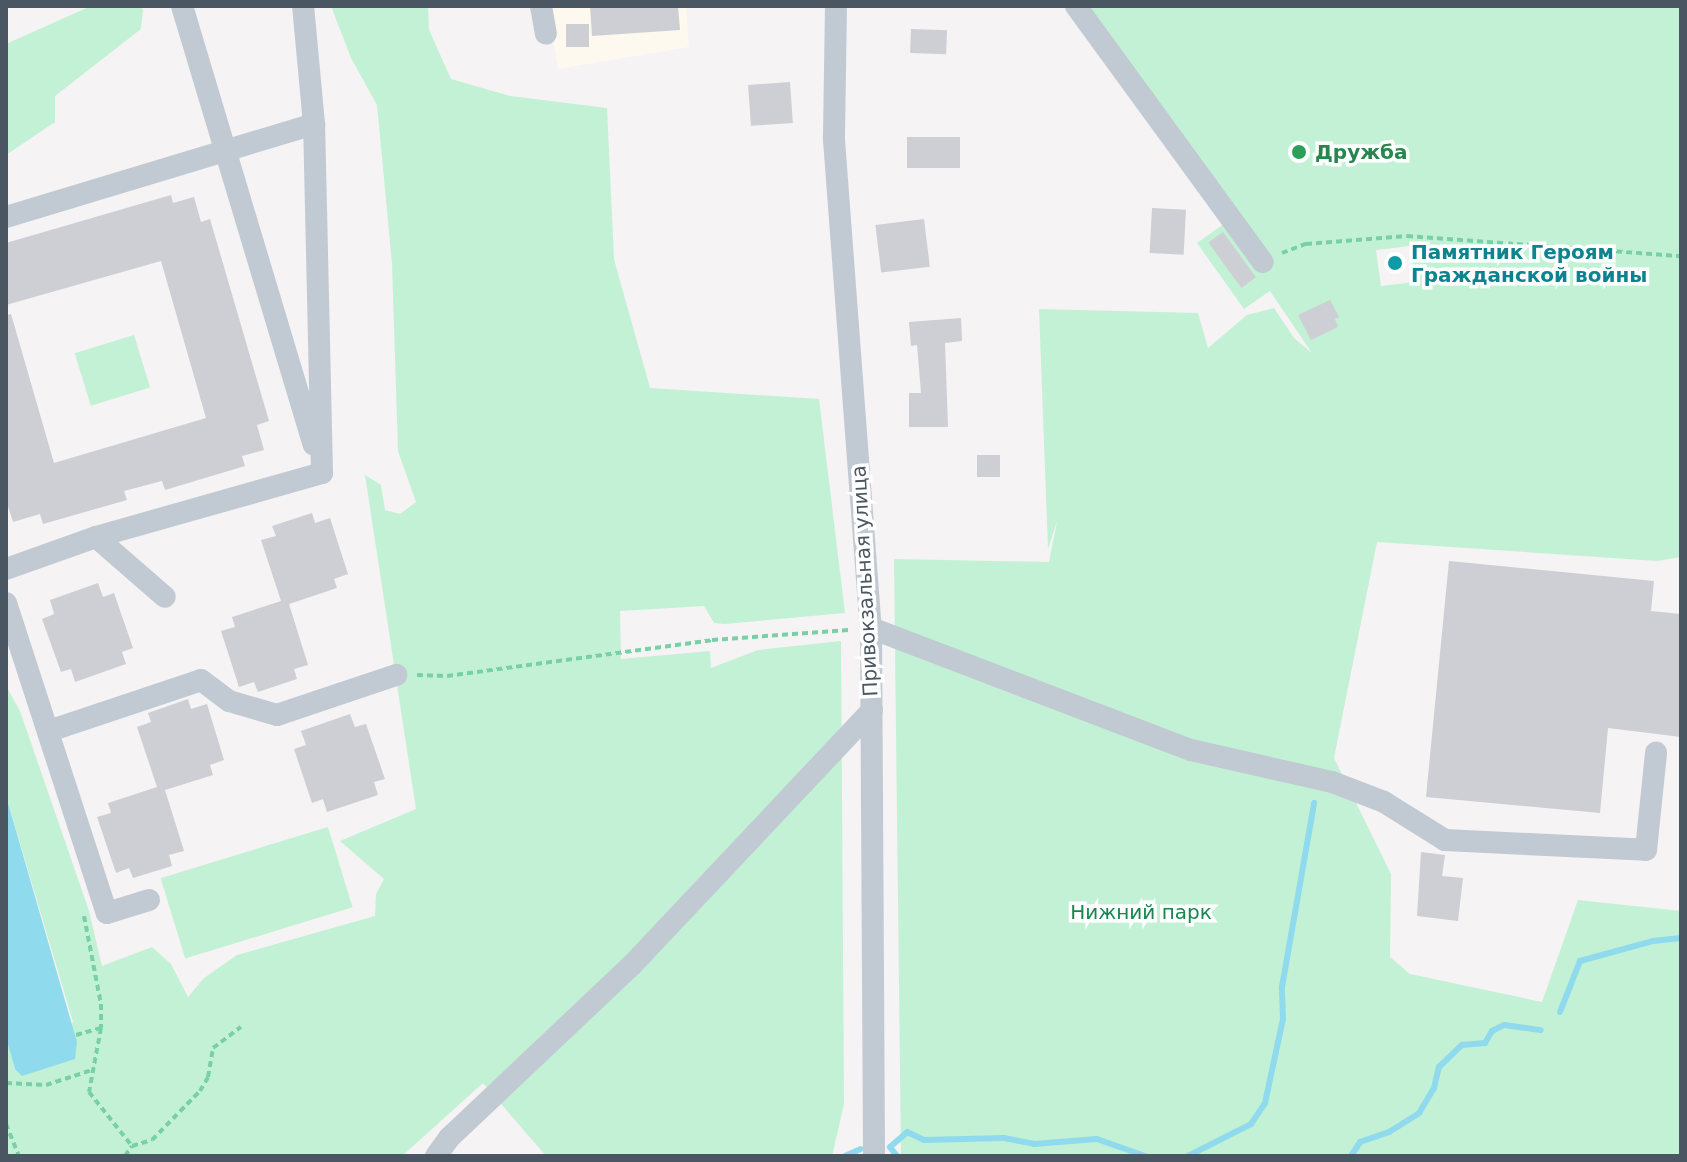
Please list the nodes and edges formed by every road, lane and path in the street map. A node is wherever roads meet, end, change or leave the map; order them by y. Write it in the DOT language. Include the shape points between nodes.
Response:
graph roads {
  1 [pos="182,6"];
  2 [pos="303,6"];
  3 [pos="541,6"];
  4 [pos="836,6"];
  5 [pos="1076,6"];
  6 [pos="546,34"];
  7 [pos="314,124"];
  8 [pos="224,149"];
  9 [pos="6,217"];
  10 [pos="1681,256"];
  11 [pos="1263,262"];
  12 [pos="322,473"];
  13 [pos="96,537"];
  14 [pos="6,569"];
  15 [pos="165,597"];
  16 [pos="6,603"];
  17 [pos="871,628"];
  18 [pos="396,675"];
  19 [pos="872,710"];
  20 [pos="49,731"];
  21 [pos="1656,753"];
  22 [pos="149,900"];
  23 [pos="82,907"];
  24 [pos="241,1027"];
  25 [pos="101,1028"];
  26 [pos="76,1035"];
  27 [pos="92,1070"];
  28 [pos="6,1083"];
  29 [pos="6,1124"];
  30 [pos="132,1146"];
  31 [pos="19,1156"];
  32 [pos="125,1156"];
  33 [pos="436,1156"];
  34 [pos="874,1156"];
  1 -- 8 [label="street"];
  2 -- 7 [label="street"];
  3 -- 6 [label="street"];
  4 -- 17 [label="street, Привокзальная улица" via="834,140"];
  5 -- 11 [label="street"];
  7 -- 8 [label="street"];
  7 -- 12 [label="street"];
  8 -- 9 [label="street"];
  8 -- 12 [label="street"];
  10 -- 11 [label="path" via="1407,236 1306,244"];
  12 -- 13 [label="street"];
  13 -- 14 [label="street"];
  13 -- 15 [label="street"];
  16 -- 20 [label="street"];
  17 -- 18 [label="path" via="712,640 447,676"];
  17 -- 19 [label="street, Привокзальная улица"];
  17 -- 21 [label="street" via="1191,750 1332,782 1384,802 1445,840 1646,850"];
  18 -- 20 [label="street" via="277,715 229,701 201,680"];
  19 -- 33 [label="street" via="632,965"];
  19 -- 34 [label="street, Привокзальная улица"];
  20 -- 22 [label="street" via="107,913"];
  23 -- 25 [label="path"];
  24 -- 30 [label="path" via="213,1048 200,1091 152,1140"];
  25 -- 26 [label="path"];
  25 -- 27 [label="path"];
  27 -- 28 [label="path" via="46,1085"];
  27 -- 30 [label="path" via="89,1092"];
  29 -- 31 [label="path"];
  30 -- 32 [label="path"];
}
